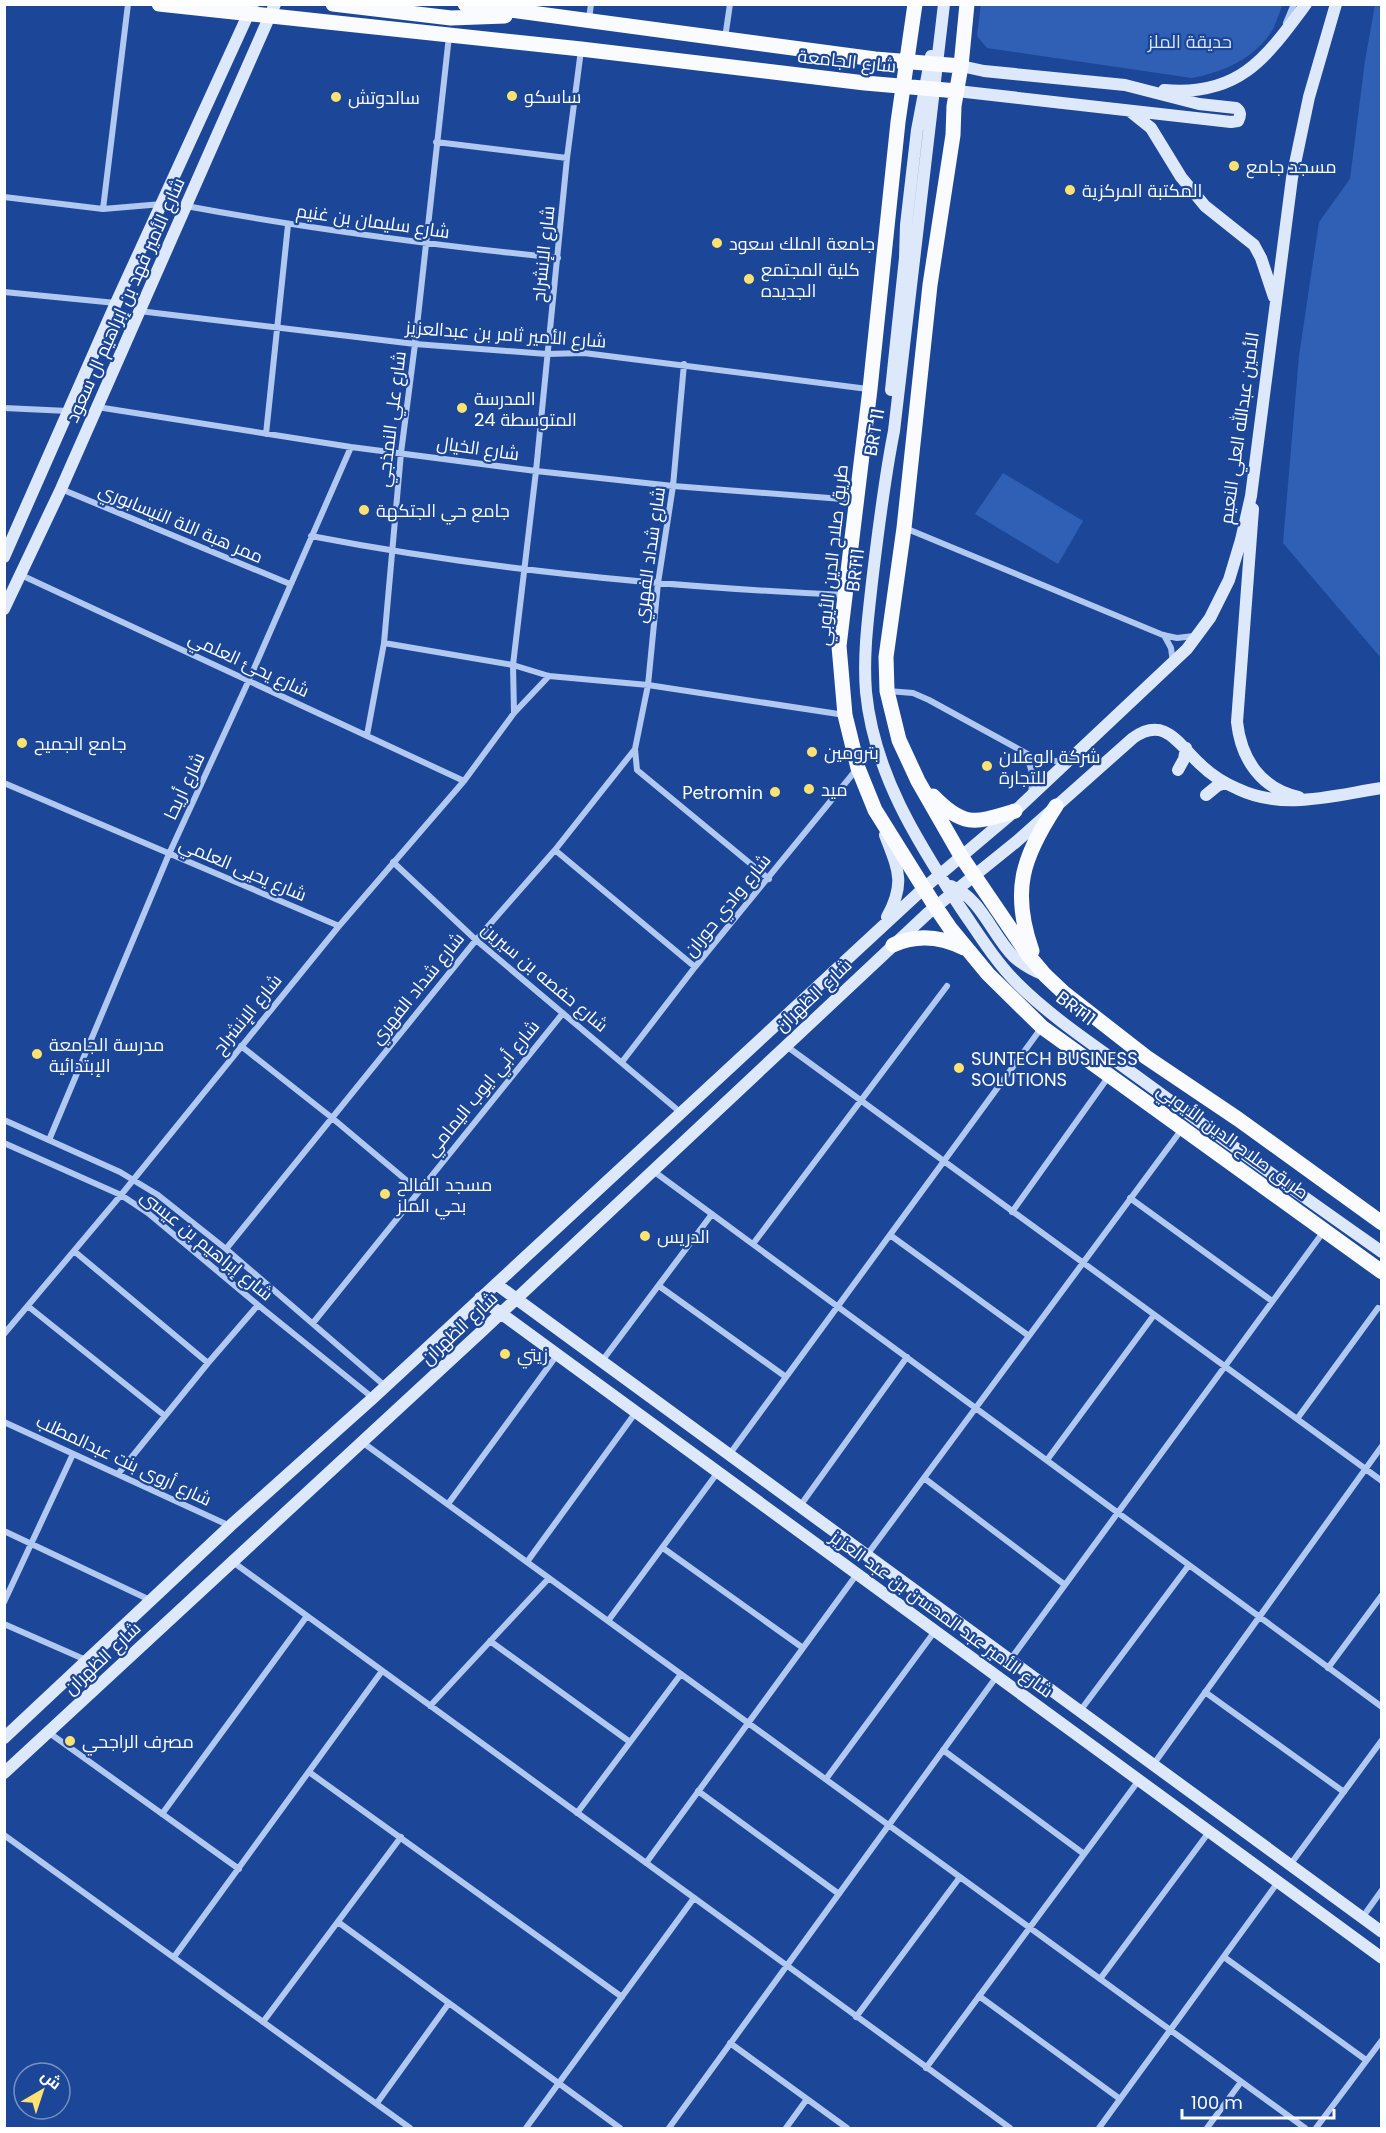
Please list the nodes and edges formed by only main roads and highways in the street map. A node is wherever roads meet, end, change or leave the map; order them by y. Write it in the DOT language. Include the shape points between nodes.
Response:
graph roads {
  1 [pos="159,4"];
  2 [pos="333,4"];
  3 [pos="465,4"];
  4 [pos="915,4"];
  5 [pos="938,4"];
  6 [pos="944,4"];
  7 [pos="967,4"];
  8 [pos="1306,4"];
  9 [pos="1336,4"];
  10 [pos="270,8"];
  11 [pos="252,9"];
  12 [pos="526,13"];
  13 [pos="906,62"];
  14 [pos="934,64"];
  15 [pos="961,66"];
  16 [pos="904,86"];
  17 [pos="930,88"];
  18 [pos="1137,88"];
  19 [pos="957,90"];
  20 [pos="1127,110"];
  21 [pos="1275,300"];
  22 [pos="1255,469"];
  23 [pos="886,471"];
  24 [pos="4,557"];
  25 [pos="4,609"];
  26 [pos="1186,748"];
  27 [pos="1178,770"];
  28 [pos="918,781"];
  29 [pos="1226,783"];
  30 [pos="1382,788"];
  31 [pos="1206,795"];
  32 [pos="1313,799"];
  33 [pos="1056,806"];
  34 [pos="875,810"];
  35 [pos="1015,811"];
  36 [pos="961,856"];
  37 [pos="975,876"];
  38 [pos="948,885"];
  39 [pos="924,888"];
  40 [pos="935,906"];
  41 [pos="882,926"];
  42 [pos="892,945"];
  43 [pos="966,949"];
  44 [pos="1041,970"];
  45 [pos="1382,1223"];
  46 [pos="1382,1252"];
  47 [pos="1382,1272"];
  48 [pos="496,1284"];
  49 [pos="480,1298"];
  50 [pos="517,1299"];
  51 [pos="501,1313"];
  52 [pos="4,1738"];
  53 [pos="4,1773"];
  54 [pos="1382,1932"];
  55 [pos="1382,1958"];
  1 -- 11 [label="main road, شارع الجامعة"];
  2 -- 12 [label="main road" via="451,18"];
  3 -- 12 [label="main road, شارع الجامعة"];
  4 -- 13 [label="main road, طريق صلاح الدين الأيوبي"];
  5 -- 14 [label="main road, BRT 11"];
  6 -- 14 [label="main road, BRT 11"];
  7 -- 15 [label="main road, طريق صلاح الدين الأيوبي"];
  8 -- 18 [label="main road" via="1279,42 1234,78 1211,87 1179,91"];
  9 -- 21 [label="main road, الأمين عبدالله العلي النعيم" via="1300,137"];
  10 -- 11 [label="main road, شارع الجامعة"];
  10 -- 16 [label="main road, شارع الجامعة" via="449,34"];
  10 -- 25 [label="main road, شارع الأمير فهد بن إبراهيم ال سعود" via="61,489"];
  11 -- 24 [label="main road, شارع الأمير فهد بن إبراهيم ال سعود"];
  12 -- 13 [label="main road, شارع الجامعة"];
  13 -- 14 [label="main road, شارع الجامعة"];
  13 -- 16 [label="main road, طريق صلاح الدين الأيوبي"];
  14 -- 15 [label="main road, شارع الجامعة"];
  14 -- 17 [label="main road, BRT 11"];
  15 -- 18 [label="main road, شارع الجامعة"];
  15 -- 19 [label="main road, طريق صلاح الدين الأيوبي"];
  16 -- 17 [label="main road, شارع الجامعة"];
  16 -- 34 [label="main road, طريق صلاح الدين الأيوبي" via="839,646 844,715 858,768"];
  17 -- 19 [label="main road, شارع الجامعة"];
  17 -- 23 [label="main road, BRT 11" via="906,225 886,431"];
  18 -- 20 [label="main road, شارع الجامعة" via="1199,104 1236,108 1240,117 1231,122"];
  19 -- 20 [label="main road, شارع الجامعة"];
  19 -- 28 [label="main road, طريق صلاح الدين الأيوبي" via="886,657 887,691 899,740"];
  20 -- 21 [label="main road" via="1151,128 1204,206 1254,245"];
  21 -- 22 [label="main road, الأمين عبدالله العلي النعيم"];
  22 -- 32 [label="main road" via="1239,735 1248,760 1265,781 1287,794"];
  22 -- 35 [label="main road, الأمين عبدالله العلي النعيم" via="1235,561 1220,599 1198,635 1173,664"];
  23 -- 38 [label="main road, BRT11" via="864,661 866,695 888,781"];
  26 -- 27 [label="main road"];
  26 -- 29 [label="main road"];
  26 -- 33 [label="main road" via="1169,733 1154,730 1139,734"];
  28 -- 35 [label="main road" via="958,818 985,820"];
  28 -- 36 [label="main road, طريق صلاح الدين الأيوبي"];
  29 -- 31 [label="main road"];
  29 -- 32 [label="main road" via="1274,800"];
  30 -- 32 [label="main road"];
  33 -- 37 [label="main road"];
  33 -- 44 [label="main road" via="1034,842 1022,884 1024,928"];
  34 -- 39 [label="main road, طريق صلاح الدين الأيوبي"];
  34 -- 41 [label="main road" via="898,870 895,902"];
  35 -- 36 [label="main road, الأمين عبدالله العلي النعيم"];
  36 -- 37 [label="main road, طريق صلاح الدين الأيوبي"];
  36 -- 38 [label="main road, الأمين عبدالله العلي النعيم"];
  37 -- 38 [label="main road"];
  37 -- 44 [label="main road, طريق صلاح الدين الأيوبي"];
  38 -- 39 [label="main road, شارع الظهران"];
  38 -- 40 [label="main road, شارع الظهران"];
  38 -- 44 [label="main road" via="971,899 1013,956 1028,967"];
  38 -- 46 [label="main road, BRT11" via="983,941 1016,982 1049,1011"];
  39 -- 40 [label="main road, طريق صلاح الدين الأيوبي"];
  39 -- 41 [label="main road, شارع الظهران"];
  40 -- 42 [label="main road, شارع الظهران"];
  40 -- 43 [label="main road, طريق صلاح الدين الأيوبي"];
  41 -- 48 [label="main road, شارع الظهران"];
  42 -- 43 [label="main road" via="930,937"];
  42 -- 50 [label="main road, شارع الظهران"];
  43 -- 47 [label="main road, طريق صلاح الدين الأيوبي" via="1042,1027"];
  44 -- 45 [label="main road, طريق صلاح الدين الأيوبي" via="1064,993 1146,1057"];
  48 -- 49 [label="main road, شارع الظهران"];
  48 -- 50 [label="main road, شارع الأمير عبد المحسن بن عبد العزيز"];
  49 -- 51 [label="main road, شارع الأمير عبد المحسن بن عبد العزيز"];
  49 -- 52 [label="main road, شارع الظهران"];
  50 -- 51 [label="main road, شارع الظهران"];
  50 -- 54 [label="main road, شارع الأمير عبد المحسن بن عبد العزيز"];
  51 -- 53 [label="main road, شارع الظهران"];
  51 -- 55 [label="main road, شارع الأمير عبد المحسن بن عبد العزيز"];
}
